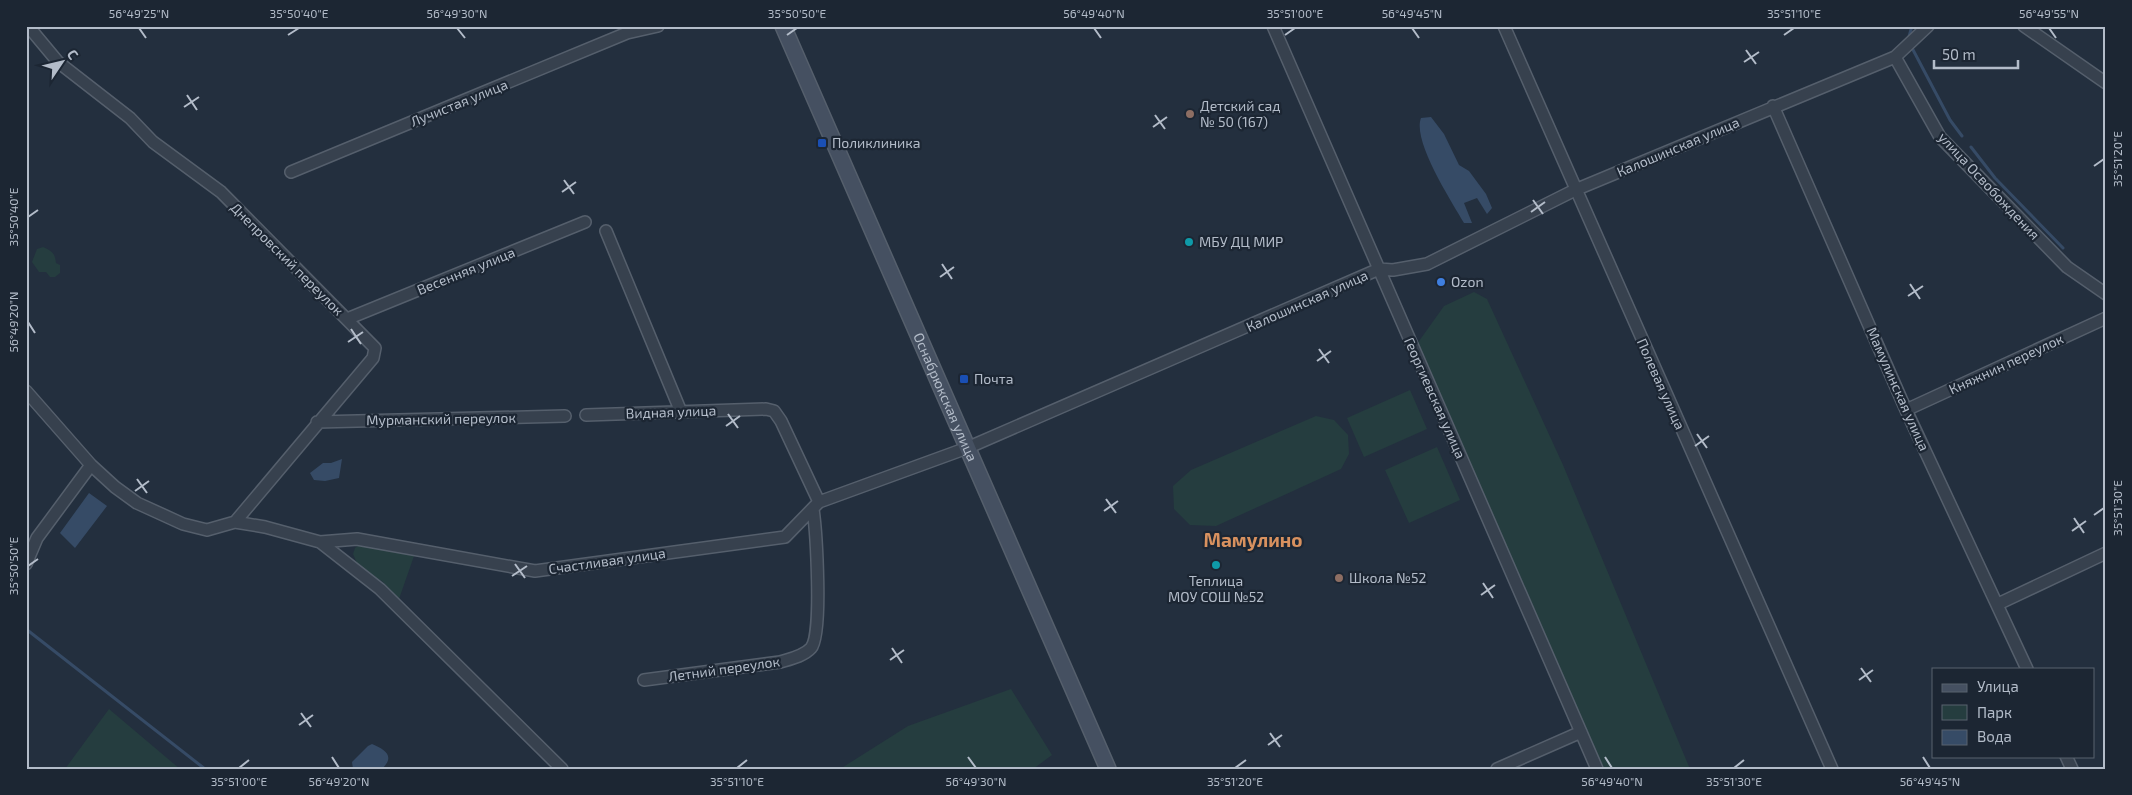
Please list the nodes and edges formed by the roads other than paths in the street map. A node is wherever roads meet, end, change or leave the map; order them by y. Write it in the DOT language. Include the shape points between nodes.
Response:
graph roads {
  1 [pos="28,26"];
  2 [pos="658,26"];
  3 [pos="783,26"];
  4 [pos="1273,26"];
  5 [pos="1504,26"];
  6 [pos="1928,26"];
  7 [pos="2024,26"];
  8 [pos="1895,57"];
  9 [pos="2106,83"];
  10 [pos="1773,106"];
  11 [pos="291,172"];
  12 [pos="1575,190"];
  13 [pos="585,222"];
  14 [pos="606,232"];
  15 [pos="1379,269"];
  16 [pos="2106,294"];
  17 [pos="2106,318"];
  18 [pos="347,320"];
  19 [pos="26,391"];
  20 [pos="1906,410"];
  21 [pos="681,412"];
  22 [pos="586,415"];
  23 [pos="565,416"];
  24 [pos="317,422"];
  25 [pos="967,448"];
  26 [pos="91,465"];
  27 [pos="816,506"];
  28 [pos="235,522"];
  29 [pos="320,542"];
  30 [pos="2106,553"];
  31 [pos="26,564"];
  32 [pos="1998,604"];
  33 [pos="2027,668"];
  34 [pos="644,680"];
  35 [pos="1581,732"];
  36 [pos="562,769"];
  37 [pos="1108,769"];
  38 [pos="1497,769"];
  39 [pos="1597,769"];
  40 [pos="1832,769"];
  1 -- 18 [label="street, Днепровский переулок" via="58,62 130,118 153,142 220,192"];
  2 -- 11 [label="street, Лучистая улица" via="628,33"];
  3 -- 25 [label="street, Оснабрюкская улица"];
  4 -- 15 [label="street, Георгиевская улица"];
  5 -- 12 [label="street, Полевая улица"];
  6 -- 8 [label="street"];
  7 -- 9 [label="street"];
  8 -- 10 [label="street, Калошинская улица"];
  8 -- 16 [label="street, улица Освобождения" via="1940,137 2067,267"];
  10 -- 12 [label="street, Калошинская улица"];
  10 -- 20 [label="street, Мамулинская улица"];
  12 -- 15 [label="street, Калошинская улица" via="1428,264"];
  12 -- 40 [label="street, Полевая улица"];
  13 -- 18 [label="street, Весенняя улица"];
  14 -- 21 [label="street"];
  15 -- 25 [label="street, Калошинская улица"];
  15 -- 35 [label="street, Георгиевская улица"];
  17 -- 20 [label="street, Княжнин переулок"];
  18 -- 24 [label="street, Днепровский переулок" via="375,348 373,358"];
  19 -- 26 [label="street"];
  20 -- 32 [label="street, Мамулинская улица"];
  21 -- 22 [label="street, Видная улица"];
  21 -- 27 [label="street, Видная улица" via="774,411"];
  23 -- 24 [label="street, Мурманский переулок"];
  24 -- 28 [label="street, Днепровский переулок"];
  25 -- 27 [label="street, Калошинская улица"];
  25 -- 37 [label="street, Оснабрюкская улица"];
  26 -- 28 [label="street" via="137,503 183,524 207,530"];
  26 -- 31 [label="street" via="37,538"];
  27 -- 29 [label="street, Счастливая улица" via="786,537 535,571 356,538"];
  27 -- 34 [label="street, Летний переулок" via="816,634 811,649 780,662"];
  28 -- 29 [label="street, Счастливая улица"];
  29 -- 36 [label="street" via="380,588"];
  30 -- 32 [label="street"];
  32 -- 33 [label="street, Мамулинская улица"];
  35 -- 38 [label="street"];
  35 -- 39 [label="street, Георгиевская улица"];
}
